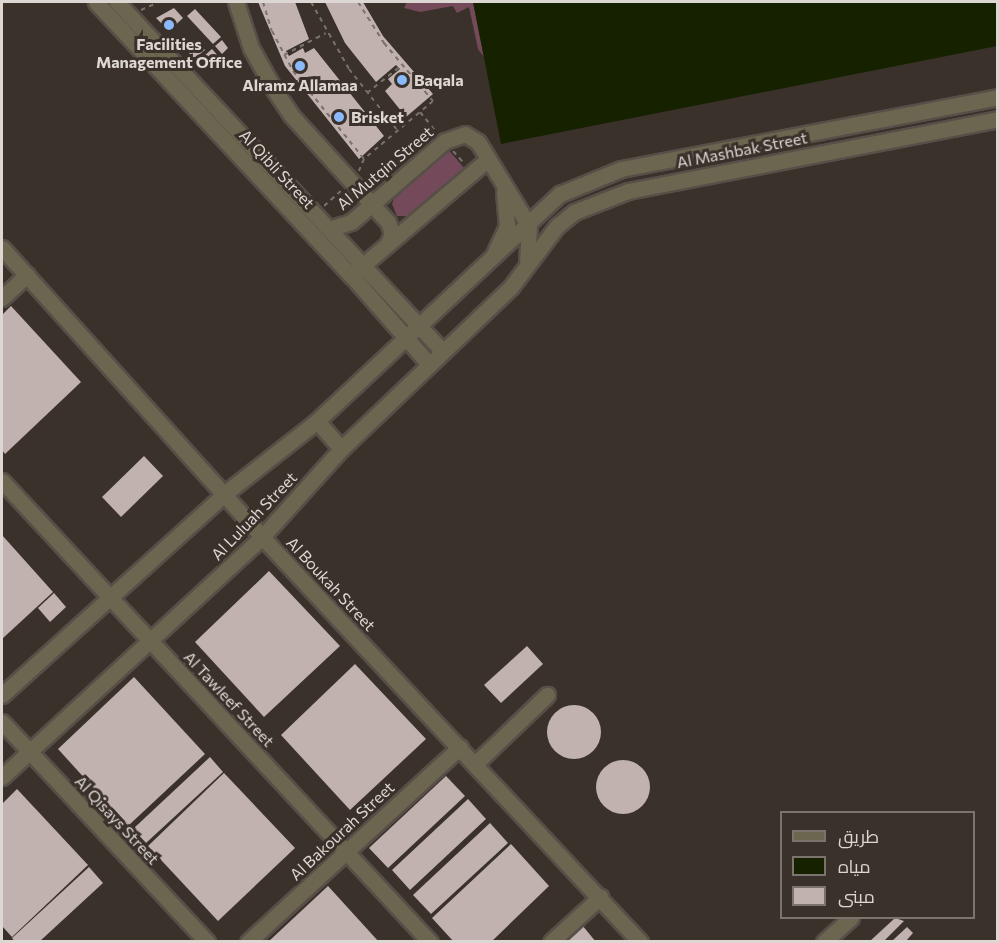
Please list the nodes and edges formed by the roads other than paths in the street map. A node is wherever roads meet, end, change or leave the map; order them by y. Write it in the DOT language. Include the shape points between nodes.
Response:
graph roads {
  1 [pos="96,2"];
  2 [pos="117,2"];
  3 [pos="236,2"];
  4 [pos="998,97"];
  5 [pos="998,119"];
  6 [pos="488,159"];
  7 [pos="404,175"];
  8 [pos="499,178"];
  9 [pos="578,184"];
  10 [pos="371,204"];
  11 [pos="586,206"];
  12 [pos="414,219"];
  13 [pos="529,226"];
  14 [pos="329,229"];
  15 [pos="388,243"];
  16 [pos="2,248"];
  17 [pos="491,259"];
  18 [pos="357,270"];
  19 [pos="525,272"];
  20 [pos="27,275"];
  21 [pos="2,298"];
  22 [pos="419,325"];
  23 [pos="405,337"];
  24 [pos="443,351"];
  25 [pos="429,364"];
  26 [pos="317,421"];
  27 [pos="341,449"];
  28 [pos="2,481"];
  29 [pos="223,495"];
  30 [pos="262,537"];
  31 [pos="110,597"];
  32 [pos="153,642"];
  33 [pos="2,695"];
  34 [pos="548,695"];
  35 [pos="2,722"];
  36 [pos="460,747"];
  37 [pos="28,752"];
  38 [pos="475,764"];
  39 [pos="2,777"];
  40 [pos="346,851"];
  41 [pos="600,897"];
  42 [pos="850,919"];
  43 [pos="207,942"];
  44 [pos="248,942"];
  45 [pos="430,942"];
  46 [pos="551,942"];
  47 [pos="640,942"];
  48 [pos="824,942"];
  1 -- 18 [label="street, Al Qibli Street"];
  2 -- 14 [label="street, Al Qibli Street"];
  3 -- 10 [label="street" via="251,48 274,91"];
  4 -- 9 [label="street, Al Mashbak Street" via="621,169"];
  5 -- 11 [label="street, Al Mashbak Street" via="628,191"];
  6 -- 7 [label="street, Al Mutqin Street" via="474,139 460,133"];
  6 -- 8 [label="street, Al Mutqin Street"];
  6 -- 12 [label="street"];
  7 -- 10 [label="street, Al Mutqin Street"];
  7 -- 12 [label="street" via="391,195 389,208 400,220"];
  8 -- 13 [label="street, Al Mutqin Street"];
  8 -- 17 [label="street" via="508,218 502,241"];
  9 -- 11 [label="street"];
  9 -- 13 [label="street, Al Mashbak Street" via="560,194"];
  10 -- 14 [label="street, Al Mutqin Street" via="351,222"];
  10 -- 15 [label="street" via="391,227"];
  11 -- 19 [label="street, Al Mashbak Street" via="557,226"];
  12 -- 15 [label="street"];
  13 -- 17 [label="street, Al Luluah Street"];
  13 -- 19 [label="street"];
  14 -- 18 [label="street, Al Qibli Street"];
  15 -- 18 [label="street"];
  16 -- 20 [label="street, Al Boukah Street"];
  17 -- 22 [label="street, Al Luluah Street"];
  18 -- 22 [label="street, Al Qibli Street"];
  18 -- 23 [label="street, Al Qibli Street"];
  19 -- 24 [label="street, Al Luluah Street"];
  20 -- 21 [label="street"];
  20 -- 29 [label="street, Al Boukah Street"];
  22 -- 23 [label="street, Al Luluah Street"];
  22 -- 24 [label="street, Al Qibli Street"];
  23 -- 25 [label="street, Al Qibli Street"];
  23 -- 26 [label="street, Al Luluah Street"];
  24 -- 25 [label="street, Al Luluah Street"];
  25 -- 27 [label="street, Al Luluah Street"];
  26 -- 27 [label="street"];
  26 -- 29 [label="street, Al Luluah Street"];
  27 -- 30 [label="street, Al Luluah Street"];
  28 -- 31 [label="street, Al Tawleef Street"];
  29 -- 30 [label="street, Al Boukah Street"];
  29 -- 31 [label="street, Al Luluah Street"];
  30 -- 32 [label="street, Al Luluah Street"];
  30 -- 36 [label="street, Al Boukah Street"];
  31 -- 32 [label="street, Al Tawleef Street"];
  31 -- 33 [label="street, Al Luluah Street"];
  32 -- 37 [label="street, Al Luluah Street"];
  32 -- 40 [label="street, Al Tawleef Street"];
  34 -- 38 [label="street"];
  35 -- 37 [label="street, Al Qisays Street"];
  36 -- 38 [label="street, Al Boukah Street"];
  36 -- 40 [label="street, Al Bakourah Street"];
  37 -- 39 [label="street, Al Luluah Street"];
  37 -- 43 [label="street, Al Qisays Street"];
  38 -- 41 [label="street, Al Boukah Street"];
  40 -- 44 [label="street, Al Bakourah Street"];
  40 -- 45 [label="street, Al Tawleef Street"];
  41 -- 46 [label="street"];
  41 -- 47 [label="street, Al Boukah Street"];
  42 -- 48 [label="street"];
}
